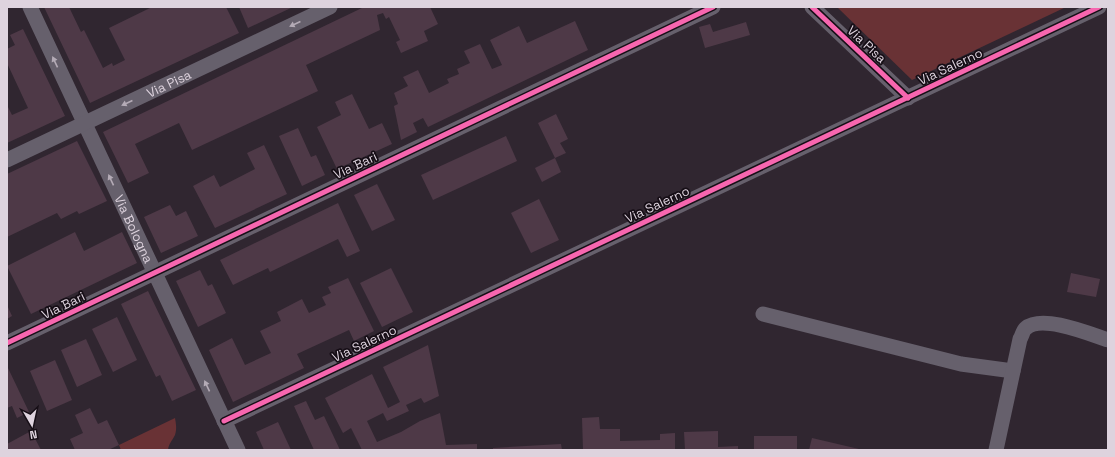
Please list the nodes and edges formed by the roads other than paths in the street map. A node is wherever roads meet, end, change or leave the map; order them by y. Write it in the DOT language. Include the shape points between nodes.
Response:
graph roads {
  1 [pos="30,7"];
  2 [pos="330,7"];
  3 [pos="713,7"];
  4 [pos="812,7"];
  5 [pos="1099,7"];
  6 [pos="908,98"];
  7 [pos="84,123"];
  8 [pos="7,160"];
  9 [pos="154,273"];
  10 [pos="763,314"];
  11 [pos="1108,340"];
  12 [pos="7,343"];
  13 [pos="1013,371"];
  14 [pos="224,421"];
  15 [pos="238,450"];
  16 [pos="996,450"];
  7 -- 1 [label="street, Via Bologna, one-way"];
  2 -- 7 [label="street, Via Pisa, one-way"];
  3 -- 9 [label="street, Via Bari"];
  4 -- 6 [label="street, Via Pisa"];
  5 -- 6 [label="street, Via Salerno"];
  6 -- 14 [label="street, Via Salerno"];
  7 -- 8 [label="street, Via Pisa"];
  9 -- 7 [label="street, Via Bologna, one-way"];
  9 -- 12 [label="street, Via Bari"];
  14 -- 9 [label="street, Via Bologna, one-way"];
  10 -- 13 [label="street" via="961,364"];
  11 -- 13 [label="street" via="1045,322 1036,324 1026,328 1020,339"];
  13 -- 16 [label="street"];
  14 -- 15 [label="street, Via Bologna"];
}
